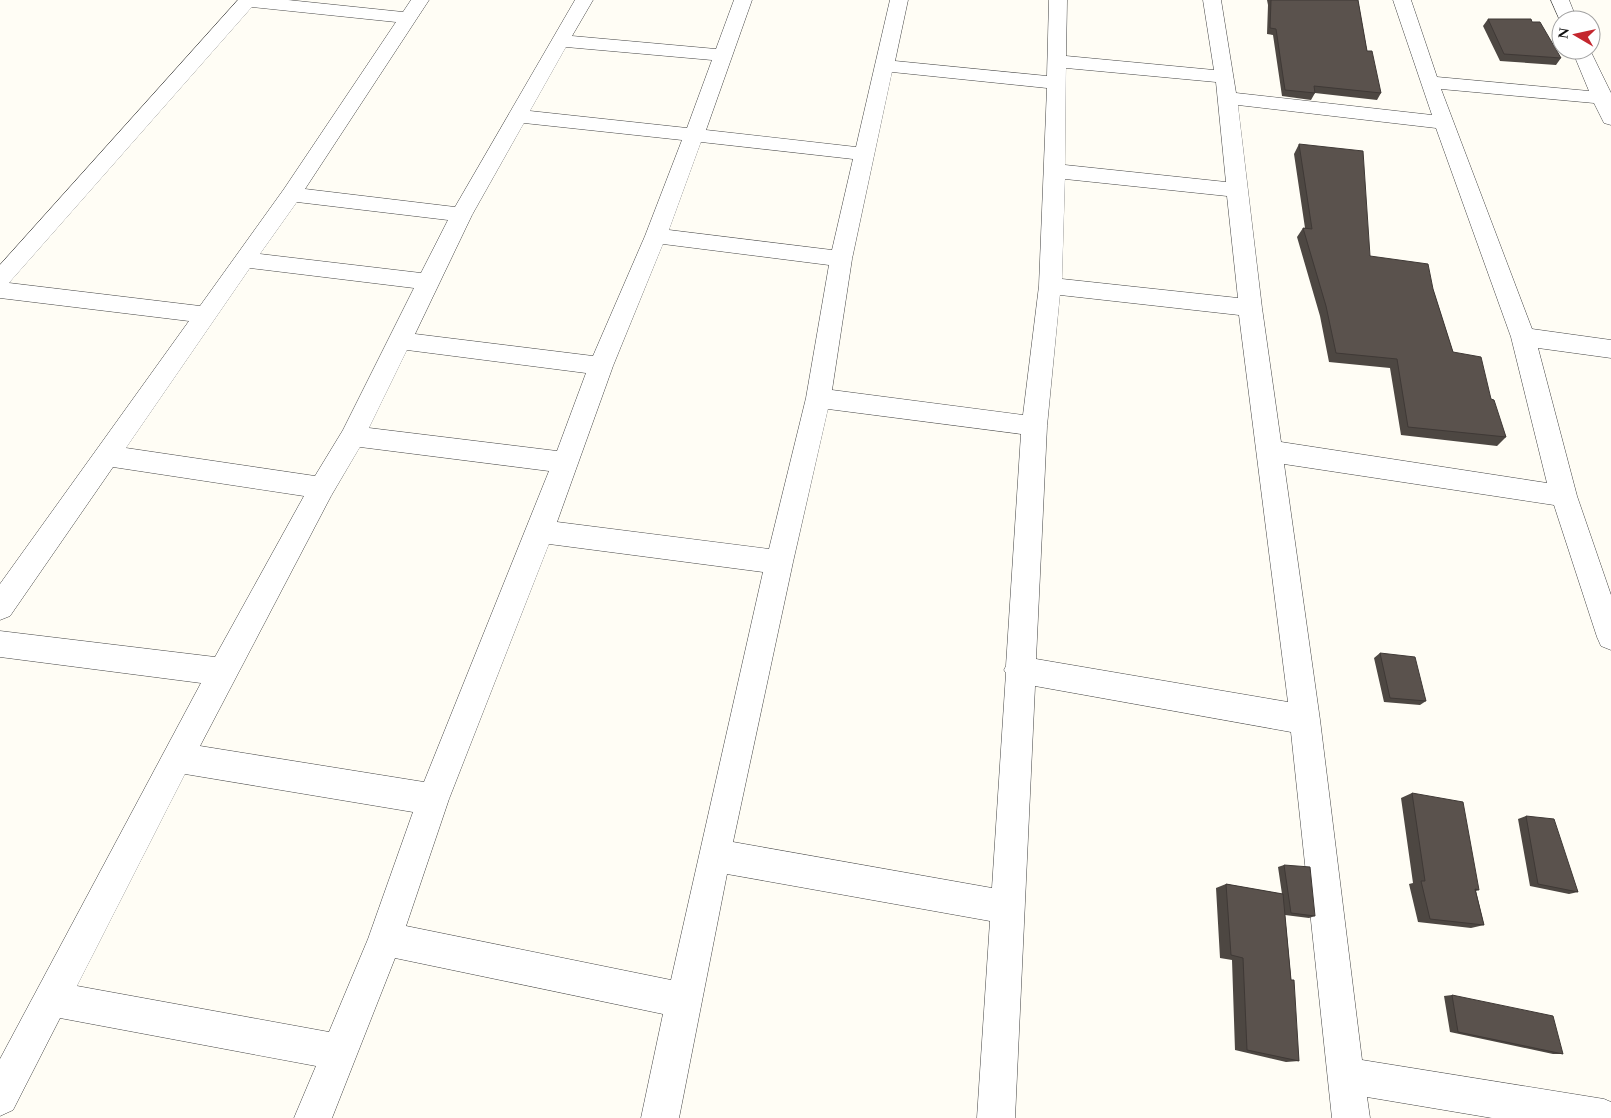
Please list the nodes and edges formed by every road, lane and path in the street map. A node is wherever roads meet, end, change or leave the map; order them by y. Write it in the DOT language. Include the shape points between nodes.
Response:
graph roads {
  1 [pos="248,0"];
  2 [pos="584,0"];
  3 [pos="743,0"];
  4 [pos="899,0"];
  5 [pos="1058,0"];
  6 [pos="1212,0"];
  7 [pos="1402,0"];
  8 [pos="413,9"];
  9 [pos="562,41"];
  10 [pos="724,55"];
  11 [pos="1586,60"];
  12 [pos="885,66"];
  13 [pos="1056,72"];
  14 [pos="1429,82"];
  15 [pos="1227,88"];
  16 [pos="1606,98"];
  17 [pos="518,116"];
  18 [pos="1611,119"];
  19 [pos="1445,123"];
  20 [pos="694,135"];
  21 [pos="865,154"];
  22 [pos="1055,171"];
  23 [pos="1238,190"];
  24 [pos="291,194"];
  25 [pos="461,215"];
  26 [pos="656,236"];
  27 [pos="841,259"];
  28 [pos="244,260"];
  29 [pos="0,279"];
  30 [pos="429,282"];
  31 [pos="1050,286"];
  32 [pos="0,290"];
  33 [pos="1250,308"];
  34 [pos="206,315"];
  35 [pos="1523,337"];
  36 [pos="401,341"];
  37 [pos="1611,348"];
  38 [pos="601,366"];
  39 [pos="818,398"];
  40 [pos="1034,426"];
  41 [pos="353,436"];
  42 [pos="1269,451"];
  43 [pos="107,456"];
  44 [pos="565,463"];
  45 [pos="322,488"];
  46 [pos="1564,496"];
  47 [pos="540,531"];
  48 [pos="779,562"];
  49 [pos="0,607"];
  50 [pos="1611,637"];
  51 [pos="0,644"];
  52 [pos="1019,670"];
  53 [pos="223,672"];
  54 [pos="1305,720"];
  55 [pos="177,758"];
  56 [pos="433,799"];
  57 [pos="714,855"];
  58 [pos="1006,907"];
  59 [pos="385,940"];
  60 [pos="52,999"];
  61 [pos="685,1001"];
  62 [pos="338,1052"];
  63 [pos="1346,1075"];
  64 [pos="0,1097"];
  65 [pos="313,1118"];
  66 [pos="660,1118"];
  67 [pos="996,1118"];
  68 [pos="1351,1118"];
  69 [pos="1604,1118"];
  1 -- 8 [label="street"];
  1 -- 29 [label="street"];
  2 -- 9 [label="street"];
  3 -- 10 [label="street"];
  4 -- 12 [label="street"];
  5 -- 13 [label="street"];
  6 -- 15 [label="street"];
  7 -- 14 [label="street"];
  8 -- 24 [label="street"];
  9 -- 10 [label="street"];
  9 -- 17 [label="street"];
  10 -- 20 [label="street"];
  11 -- 16 [label="street"];
  12 -- 13 [label="street"];
  12 -- 21 [label="street"];
  13 -- 15 [label="street"];
  13 -- 22 [label="street"];
  14 -- 16 [label="street"];
  14 -- 19 [label="street"];
  15 -- 19 [label="street"];
  15 -- 23 [label="street"];
  16 -- 18 [label="street"];
  17 -- 20 [label="street"];
  17 -- 25 [label="street"];
  19 -- 35 [label="street"];
  20 -- 21 [label="street"];
  20 -- 26 [label="street"];
  21 -- 27 [label="street"];
  22 -- 23 [label="street"];
  22 -- 31 [label="street"];
  23 -- 33 [label="street"];
  24 -- 25 [label="street"];
  24 -- 28 [label="street"];
  25 -- 30 [label="street"];
  26 -- 27 [label="street"];
  26 -- 38 [label="street"];
  27 -- 39 [label="street"];
  28 -- 30 [label="street"];
  28 -- 34 [label="street"];
  30 -- 36 [label="street"];
  31 -- 33 [label="street"];
  31 -- 40 [label="street"];
  32 -- 34 [label="street"];
  33 -- 42 [label="street"];
  34 -- 43 [label="street"];
  35 -- 37 [label="street"];
  35 -- 46 [label="street"];
  36 -- 38 [label="street"];
  36 -- 41 [label="street"];
  38 -- 44 [label="street"];
  39 -- 40 [label="street"];
  39 -- 48 [label="street"];
  40 -- 52 [label="street"];
  41 -- 44 [label="street"];
  41 -- 45 [label="street"];
  42 -- 46 [label="street"];
  42 -- 54 [label="street"];
  43 -- 45 [label="street"];
  43 -- 49 [label="street"];
  44 -- 47 [label="street"];
  45 -- 53 [label="street"];
  46 -- 50 [label="street"];
  47 -- 48 [label="street"];
  47 -- 56 [label="street"];
  48 -- 57 [label="street"];
  51 -- 53 [label="street"];
  52 -- 54 [label="street"];
  52 -- 58 [label="street"];
  53 -- 55 [label="street"];
  54 -- 63 [label="street"];
  55 -- 56 [label="street"];
  55 -- 60 [label="street"];
  56 -- 59 [label="street"];
  57 -- 58 [label="street"];
  57 -- 61 [label="street"];
  58 -- 67 [label="street"];
  59 -- 61 [label="street"];
  59 -- 62 [label="street"];
  60 -- 62 [label="street"];
  60 -- 64 [label="street"];
  61 -- 66 [label="street"];
  62 -- 65 [label="street"];
  63 -- 68 [label="street"];
  63 -- 69 [label="street"];
}
